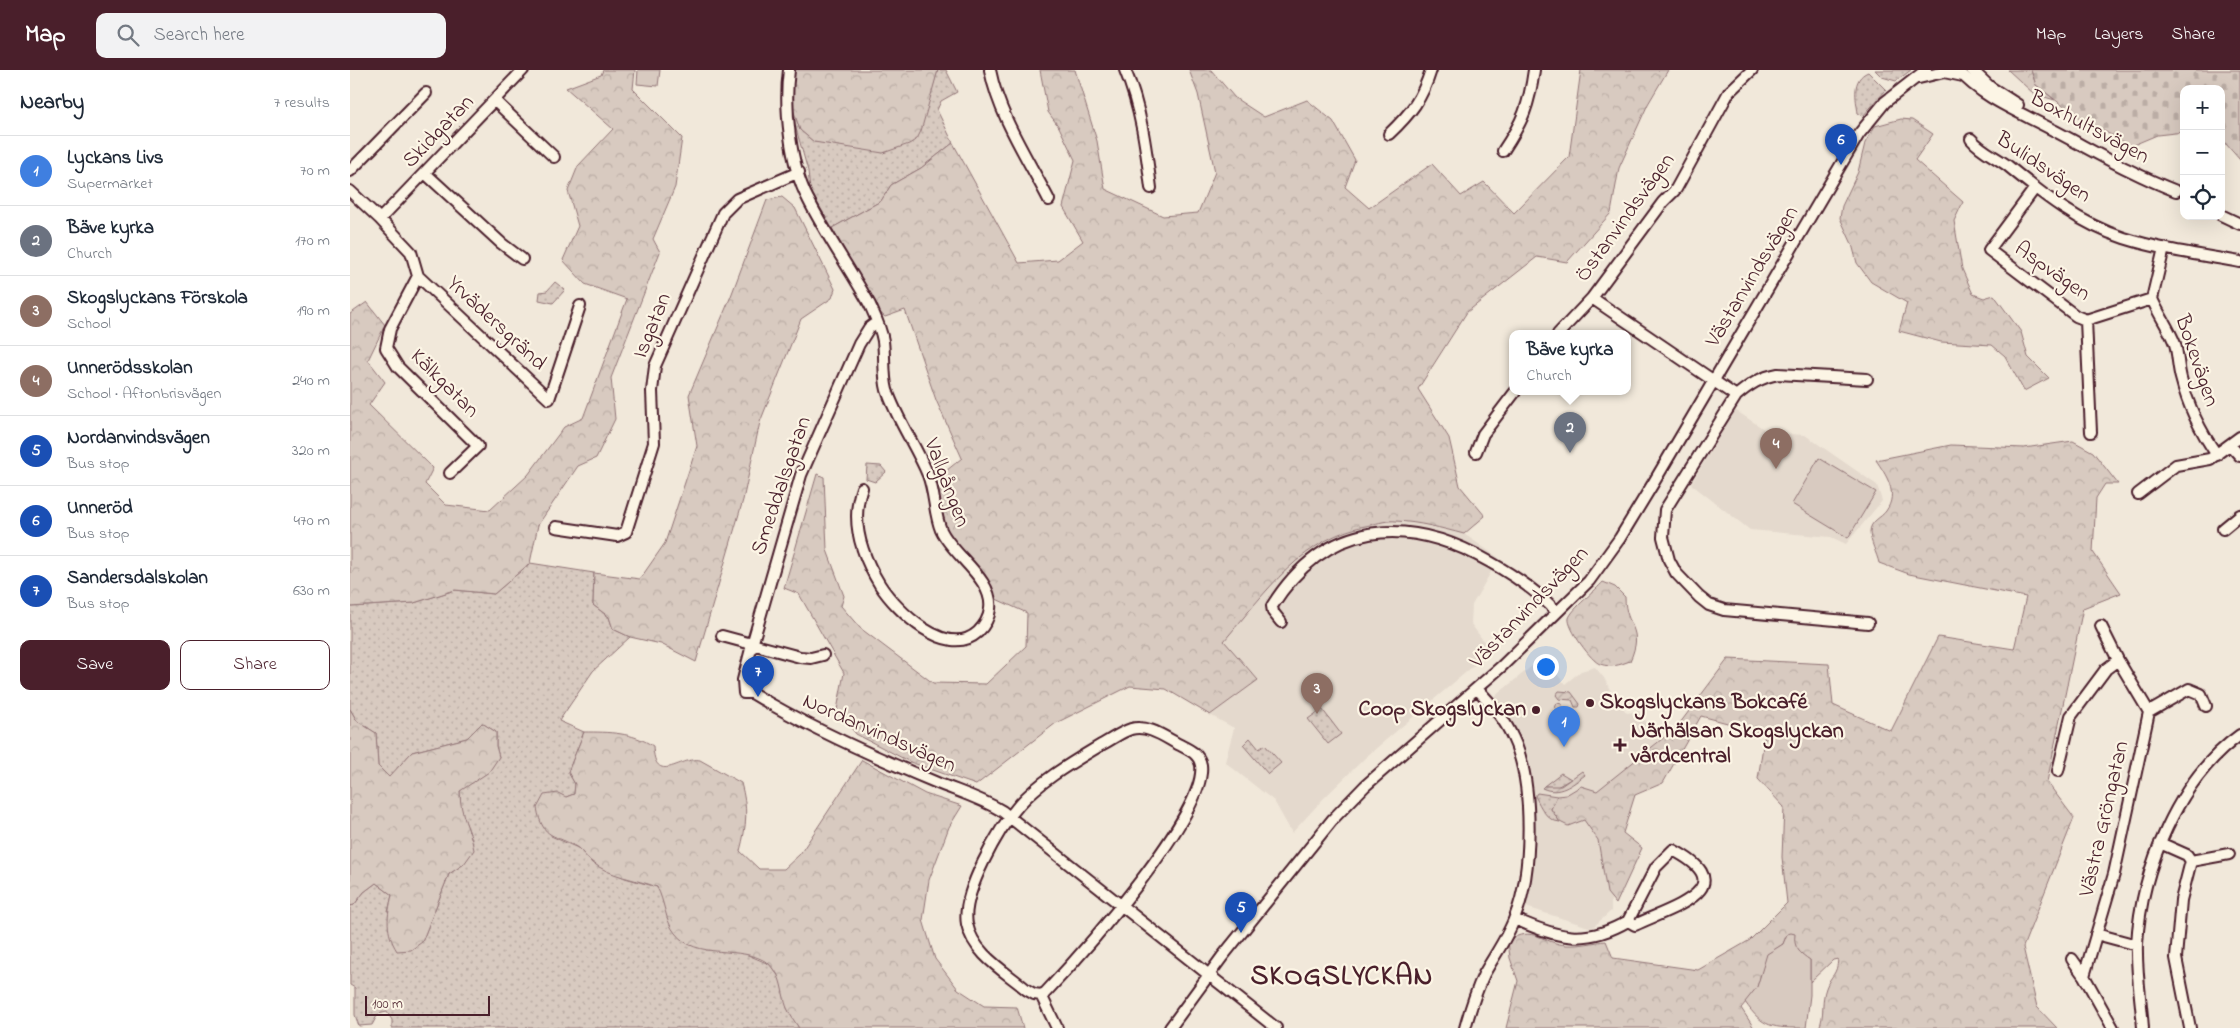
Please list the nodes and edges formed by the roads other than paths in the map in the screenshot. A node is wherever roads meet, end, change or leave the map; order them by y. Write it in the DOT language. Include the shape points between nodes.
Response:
graph roads {
  1 [pos="789,70"];
  2 [pos="990,70"];
  3 [pos="1125,70"];
  4 [pos="1431,70"];
  5 [pos="1534,70"];
  6 [pos="1752,70"];
  7 [pos="1919,70"];
  8 [pos="1926,70"];
  9 [pos="515,72"];
  10 [pos="1964,72"];
  11 [pos="1911,81"];
  12 [pos="426,92"];
  13 [pos="495,101"];
  14 [pos="1389,134"];
  15 [pos="1971,140"];
  16 [pos="1503,151"];
  17 [pos="554,157"];
  18 [pos="350,171"];
  19 [pos="799,172"];
  20 [pos="426,174"];
  21 [pos="1150,188"];
  22 [pos="2035,188"];
  23 [pos="350,191"];
  24 [pos="2180,193"];
  25 [pos="1049,200"];
  26 [pos="2225,217"];
  27 [pos="380,219"];
  28 [pos="2240,224"];
  29 [pos="2164,248"];
  30 [pos="522,259"];
  31 [pos="2240,262"];
  32 [pos="418,276"];
  33 [pos="1592,298"];
  34 [pos="2152,300"];
  35 [pos="580,306"];
  36 [pos="2086,320"];
  37 [pos="877,322"];
  38 [pos="1562,330"];
  39 [pos="1867,379"];
  40 [pos="1713,381"];
  41 [pos="1513,395"];
  42 [pos="1736,396"];
  43 [pos="2091,432"];
  44 [pos="2240,437"];
  45 [pos="2230,444"];
  46 [pos="1476,452"];
  47 [pos="2217,455"];
  48 [pos="2240,456"];
  49 [pos="450,473"];
  50 [pos="862,488"];
  51 [pos="2138,494"];
  52 [pos="2240,515"];
  53 [pos="556,528"];
  54 [pos="2223,529"];
  55 [pos="1558,612"];
  56 [pos="1281,622"];
  57 [pos="1868,623"];
  58 [pos="2101,626"];
  59 [pos="722,636"];
  60 [pos="752,645"];
  61 [pos="822,655"];
  62 [pos="2118,660"];
  63 [pos="1477,689"];
  64 [pos="748,693"];
  65 [pos="2206,706"];
  66 [pos="2149,712"];
  67 [pos="2240,735"];
  68 [pos="2058,771"];
  69 [pos="1009,818"];
  70 [pos="2160,843"];
  71 [pos="2229,854"];
  72 [pos="2191,861"];
  73 [pos="1120,905"];
  74 [pos="1515,919"];
  75 [pos="1628,921"];
  76 [pos="2096,934"];
  77 [pos="2137,945"];
  78 [pos="2072,959"];
  79 [pos="1209,974"];
  80 [pos="2084,976"];
  81 [pos="1041,995"];
  82 [pos="1057,1028"];
  83 [pos="1170,1028"];
  84 [pos="1276,1028"];
  85 [pos="1465,1028"];
  86 [pos="2113,1028"];
  87 [pos="2143,1028"];
  88 [pos="2190,1028"];
  1 -- 19 [label="street, Vallgången" via="786,100"];
  2 -- 25 [label="street" via="1008,121"];
  3 -- 21 [label="street" via="1145,136"];
  4 -- 14 [label="street" via="1422,97"];
  5 -- 16 [label="street" via="1522,122"];
  6 -- 33 [label="street, Östanvindsvägen" via="1729,92 1676,189"];
  7 -- 11 [label="street"];
  8 -- 11 [label="street, Västanvindsvägen"];
  9 -- 13 [label="street, Skidgatan"];
  10 -- 11 [label="street, Boxhultsvägen" via="1944,72"];
  10 -- 24 [label="street, Boxhultsvägen" via="1980,90 2008,107 2150,181"];
  11 -- 40 [label="street, Västanvindsvägen" via="1885,102 1859,134"];
  12 -- 18 [label="street"];
  13 -- 17 [label="street"];
  13 -- 20 [label="street, Skidgatan"];
  15 -- 22 [label="street, Bulidsvägen"];
  19 -- 37 [label="street, Vallgången" via="808,198"];
  19 -- 53 [label="street, Isgatan" via="737,199 723,213 655,366 652,391 654,443 626,532 617,536"];
  20 -- 27 [label="street, Skidgatan"];
  20 -- 30 [label="street"];
  22 -- 29 [label="street, Bulidsvägen" via="2061,208 2111,233"];
  22 -- 36 [label="street, Aspvägen" via="1989,250 2076,316"];
  23 -- 27 [label="street"];
  26 -- 28 [label="street"];
  27 -- 32 [label="street" via="411,252"];
  29 -- 31 [label="street, Bulidsvägen"];
  29 -- 34 [label="street, Bokevägen"];
  32 -- 35 [label="street, Yrvädersgränd" via="549,399"];
  32 -- 49 [label="street, Kälkgatan" via="390,329 386,348 398,367 478,446"];
  33 -- 38 [label="street, Östanvindsvägen"];
  33 -- 40 [label="street"];
  34 -- 36 [label="street, Aspvägen"];
  34 -- 47 [label="street, Bokevägen" via="2167,324 2175,346 2191,409"];
  36 -- 43 [label="street"];
  37 -- 50 [label="street, Vallgången" via="882,339 886,387 928,476 942,533 987,590 990,609 975,634 961,640 940,637 897,608 876,580 858,534 856,503"];
  37 -- 60 [label="street, Smeddalsgatan" via="859,344 801,475"];
  39 -- 42 [label="street" via="1778,374 1758,380"];
  40 -- 42 [label="street"];
  40 -- 55 [label="street, Västanvindsvägen" via="1620,538 1588,581"];
  41 -- 46 [label="street" via="1483,434"];
  42 -- 57 [label="street" via="1665,510 1663,536 1676,573 1699,597 1724,610"];
  44 -- 45 [label="street"];
  45 -- 47 [label="street"];
  45 -- 48 [label="street"];
  47 -- 51 [label="street" via="2176,465"];
  52 -- 54 [label="street"];
  55 -- 56 [label="street" via="1520,579 1449,541 1423,534 1379,532 1336,544 1306,564 1272,606"];
  55 -- 63 [label="street, Västanvindsvägen"];
  58 -- 62 [label="street"];
  59 -- 60 [label="street"];
  60 -- 61 [label="street" via="800,657"];
  60 -- 64 [label="street, Smeddalsgatan" via="743,680"];
  62 -- 66 [label="street"];
  62 -- 68 [label="street" via="2106,669 2072,716"];
  63 -- 74 [label="street" via="1514,738 1526,782 1526,863"];
  63 -- 79 [label="street, Västanvindsvägen" via="1344,807"];
  64 -- 69 [label="street, Nordanvindsvägen" via="825,732 936,782 983,799"];
  65 -- 66 [label="street" via="2201,694 2189,689"];
  66 -- 76 [label="street, Västra Gröngatan" via="2114,874"];
  67 -- 70 [label="street" via="2206,767 2181,802"];
  69 -- 73 [label="street, Nordanvindsvägen"];
  69 -- 73 [label="street" via="1020,804 1064,768 1132,729 1150,730 1196,754 1201,764 1201,776 1195,795 1163,851"];
  69 -- 81 [label="street" via="977,874 969,901 967,924 980,950 1027,990"];
  70 -- 72 [label="street" via="2186,855"];
  70 -- 77 [label="street" via="2145,886"];
  71 -- 72 [label="street"];
  72 -- 88 [label="street" via="2181,900 2176,958"];
  73 -- 79 [label="street, Nordanvindsvägen"];
  73 -- 81 [label="street" via="1085,950"];
  74 -- 75 [label="street" via="1549,933 1584,937 1608,932"];
  74 -- 85 [label="street" via="1483,977"];
  75 -- 75 [label="street" via="1635,925 1684,905 1693,898 1702,884 1696,863 1672,850 1656,867"];
  76 -- 77 [label="street"];
  76 -- 80 [label="street, Västra Gröngatan"];
  77 -- 87 [label="street"];
  78 -- 80 [label="street"];
  79 -- 83 [label="street, Västanvindsvägen"];
  79 -- 84 [label="street, Nordanvindsvägen"];
  80 -- 86 [label="street"];
  81 -- 82 [label="street"];
}
